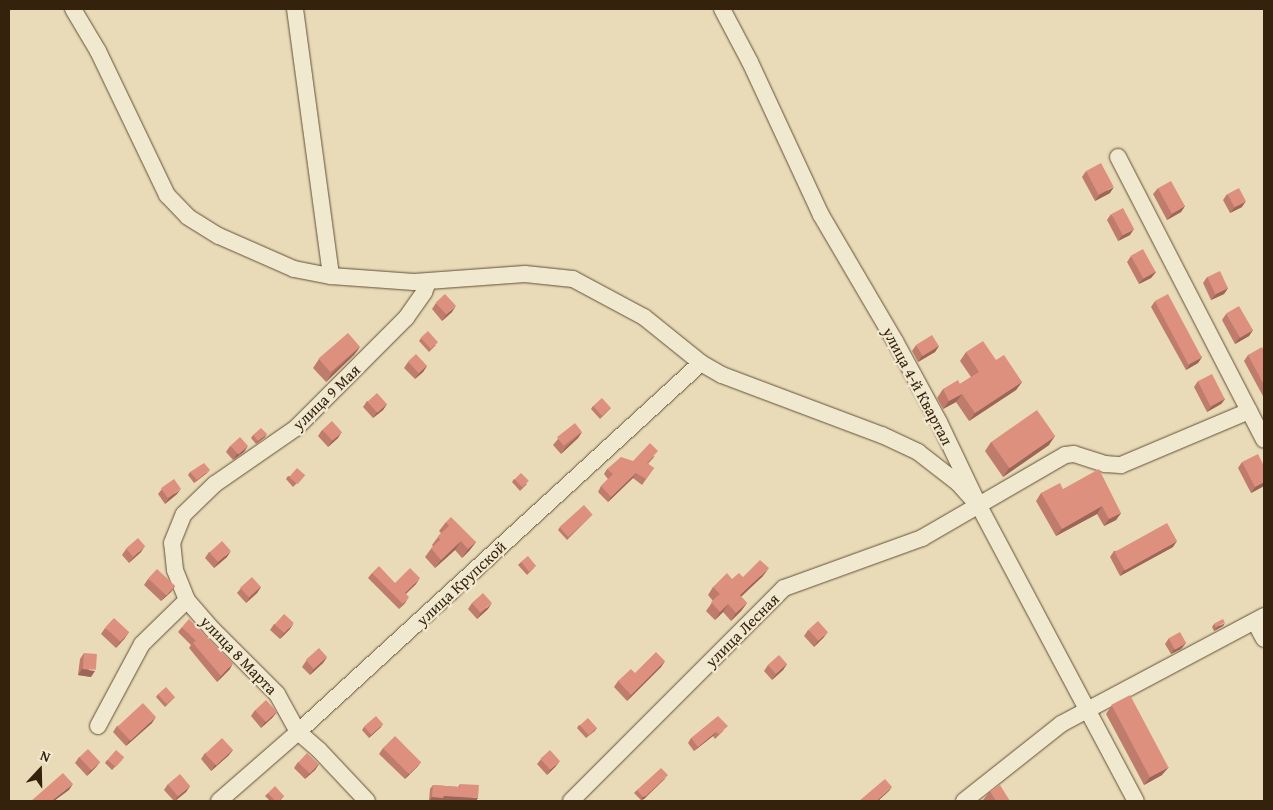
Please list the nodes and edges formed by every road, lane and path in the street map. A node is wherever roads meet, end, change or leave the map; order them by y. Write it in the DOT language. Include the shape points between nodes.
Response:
graph roads {
  1 [pos="73,9"];
  2 [pos="295,9"];
  3 [pos="722,9"];
  4 [pos="1118,156"];
  5 [pos="330,276"];
  6 [pos="428,282"];
  7 [pos="701,363"];
  8 [pos="1249,411"];
  9 [pos="1264,440"];
  10 [pos="979,506"];
  11 [pos="172,543"];
  12 [pos="187,600"];
  13 [pos="1260,619"];
  14 [pos="1264,639"];
  15 [pos="1086,709"];
  16 [pos="98,726"];
  17 [pos="298,732"];
  18 [pos="969,800"];
  19 [pos="219,801"];
  20 [pos="367,801"];
  21 [pos="571,801"];
  22 [pos="1136,801"];
  1 -- 5 [label="street" via="98,52 159,180 177,207 236,244 294,268"];
  2 -- 5 [label="street"];
  3 -- 10 [label="street, улица 4-й Квартал" via="822,215 939,422"];
  4 -- 8 [label="street"];
  5 -- 6 [label="street"];
  6 -- 7 [label="street" via="525,274 573,279 644,317"];
  6 -- 11 [label="street, улица 9 Мая" via="406,318 296,428 215,484 184,514"];
  7 -- 10 [label="street" via="722,375 882,435 918,452 958,483"];
  7 -- 17 [label="street, улица Крупской"];
  8 -- 9 [label="street"];
  8 -- 10 [label="street, улица Лесная" via="1121,465 1105,464 1074,454 1065,455"];
  10 -- 15 [label="street, улица 4-й Квартал"];
  10 -- 21 [label="street, улица Лесная" via="906,545 784,588"];
  11 -- 12 [label="street, улица 8 Марта" via="175,570"];
  12 -- 16 [label="street" via="142,644"];
  12 -- 17 [label="street, улица 8 Марта" via="277,694"];
  13 -- 14 [label="street"];
  13 -- 15 [label="street"];
  15 -- 18 [label="street" via="1045,736"];
  15 -- 22 [label="street, улица 4-й Квартал"];
  17 -- 19 [label="street, улица Крупской"];
  17 -- 20 [label="street, улица 8 Марта"];
}
